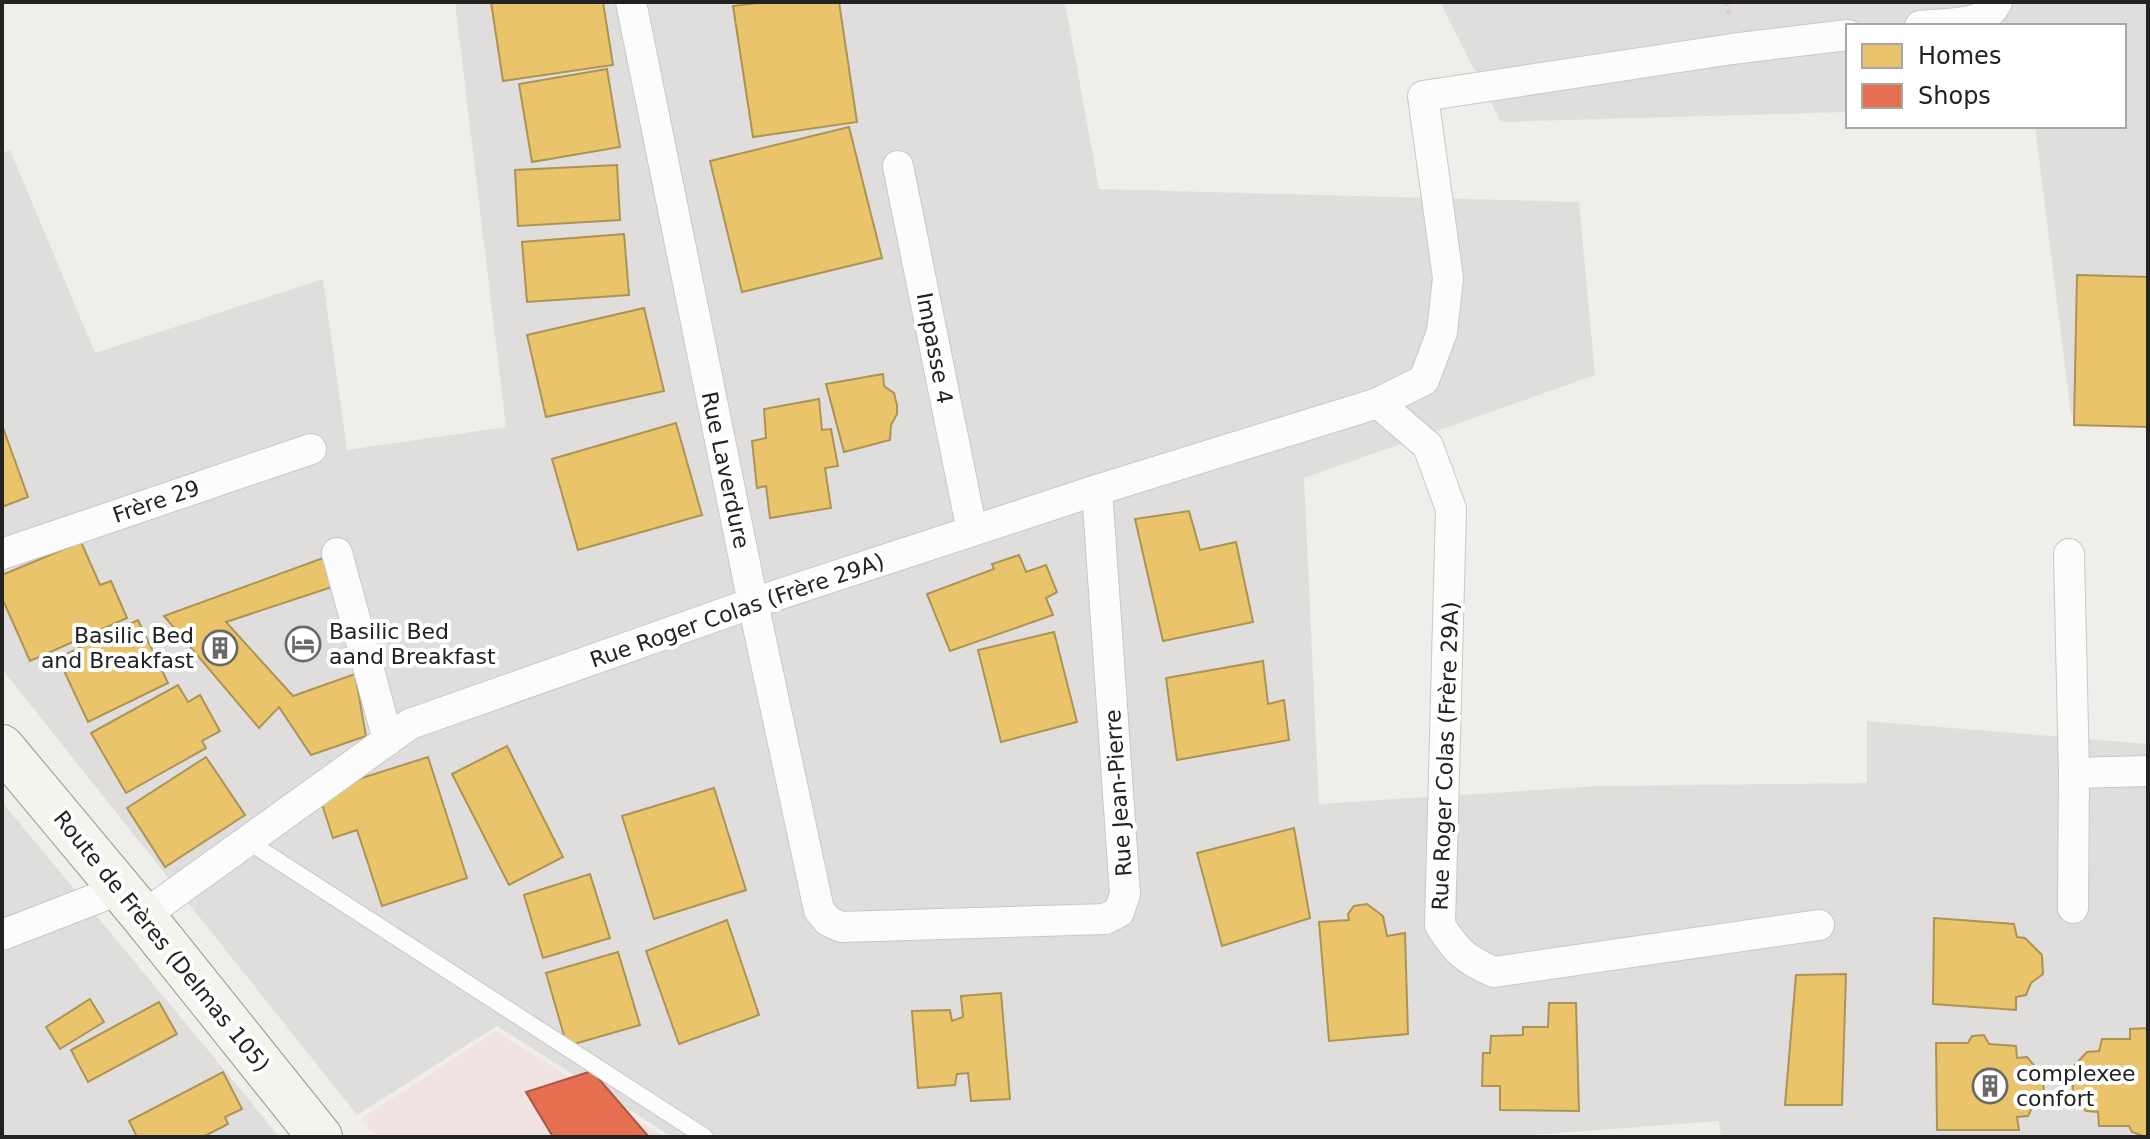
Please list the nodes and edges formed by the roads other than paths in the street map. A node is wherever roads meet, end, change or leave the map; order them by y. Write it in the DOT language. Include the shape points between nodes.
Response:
graph roads {
  1 [pos="631,2"];
  2 [pos="1997,2"];
  3 [pos="1936,24"];
  4 [pos="1846,35"];
  5 [pos="898,166"];
  6 [pos="1378,403"];
  7 [pos="311,449"];
  8 [pos="1097,490"];
  9 [pos="972,531"];
  10 [pos="337,553"];
  11 [pos="2,554"];
  12 [pos="2069,554"];
  13 [pos="753,603"];
  14 [pos="388,740"];
  15 [pos="2,747"];
  16 [pos="2148,771"];
  17 [pos="2074,773"];
  18 [pos="246,840"];
  19 [pos="132,902"];
  20 [pos="2073,908"];
  21 [pos="1819,925"];
  22 [pos="841,927"];
  23 [pos="2,935"];
  24 [pos="320,1137"];
  25 [pos="705,1137"];
  1 -- 13 [label="street, Rue Laverdure"];
  2 -- 3 [label="street" via="1984,18"];
  4 -- 6 [label="street, Rue Roger Colas (Frère 29A)" via="1423,96 1448,278 1442,332 1424,380"];
  5 -- 9 [label="street, Impasse 4"];
  6 -- 8 [label="street, Rue Roger Colas (Frère 29A)"];
  6 -- 21 [label="street, Rue Roger Colas (Frère 29A)" via="1428,446 1451,509 1440,925 1453,947 1494,972"];
  7 -- 11 [label="street, Frère 29"];
  8 -- 9 [label="street, Rue Roger Colas (Frère 29A)"];
  8 -- 22 [label="street, Rue Jean-Pierre" via="1125,894 1119,912 1105,919"];
  9 -- 13 [label="street, Rue Roger Colas (Frère 29A)"];
  10 -- 14 [label="street"];
  12 -- 17 [label="street"];
  13 -- 14 [label="street, Rue Roger Colas (Frère 29A)" via="410,724"];
  13 -- 22 [label="street, Rue Laverdure" via="819,910"];
  14 -- 18 [label="street, Rue Roger Colas (Frère 29A)"];
  15 -- 19 [label="main road, Route de Frères (Delmas 105)"];
  16 -- 17 [label="street"];
  17 -- 20 [label="street"];
  18 -- 19 [label="street, Rue Roger Colas (Frère 29A)"];
  18 -- 25 [label="lane"];
  19 -- 23 [label="street, Rue Roger Colas (Frère 29A)"];
  19 -- 24 [label="main road, Route de Frères (Delmas 105)"];
}
